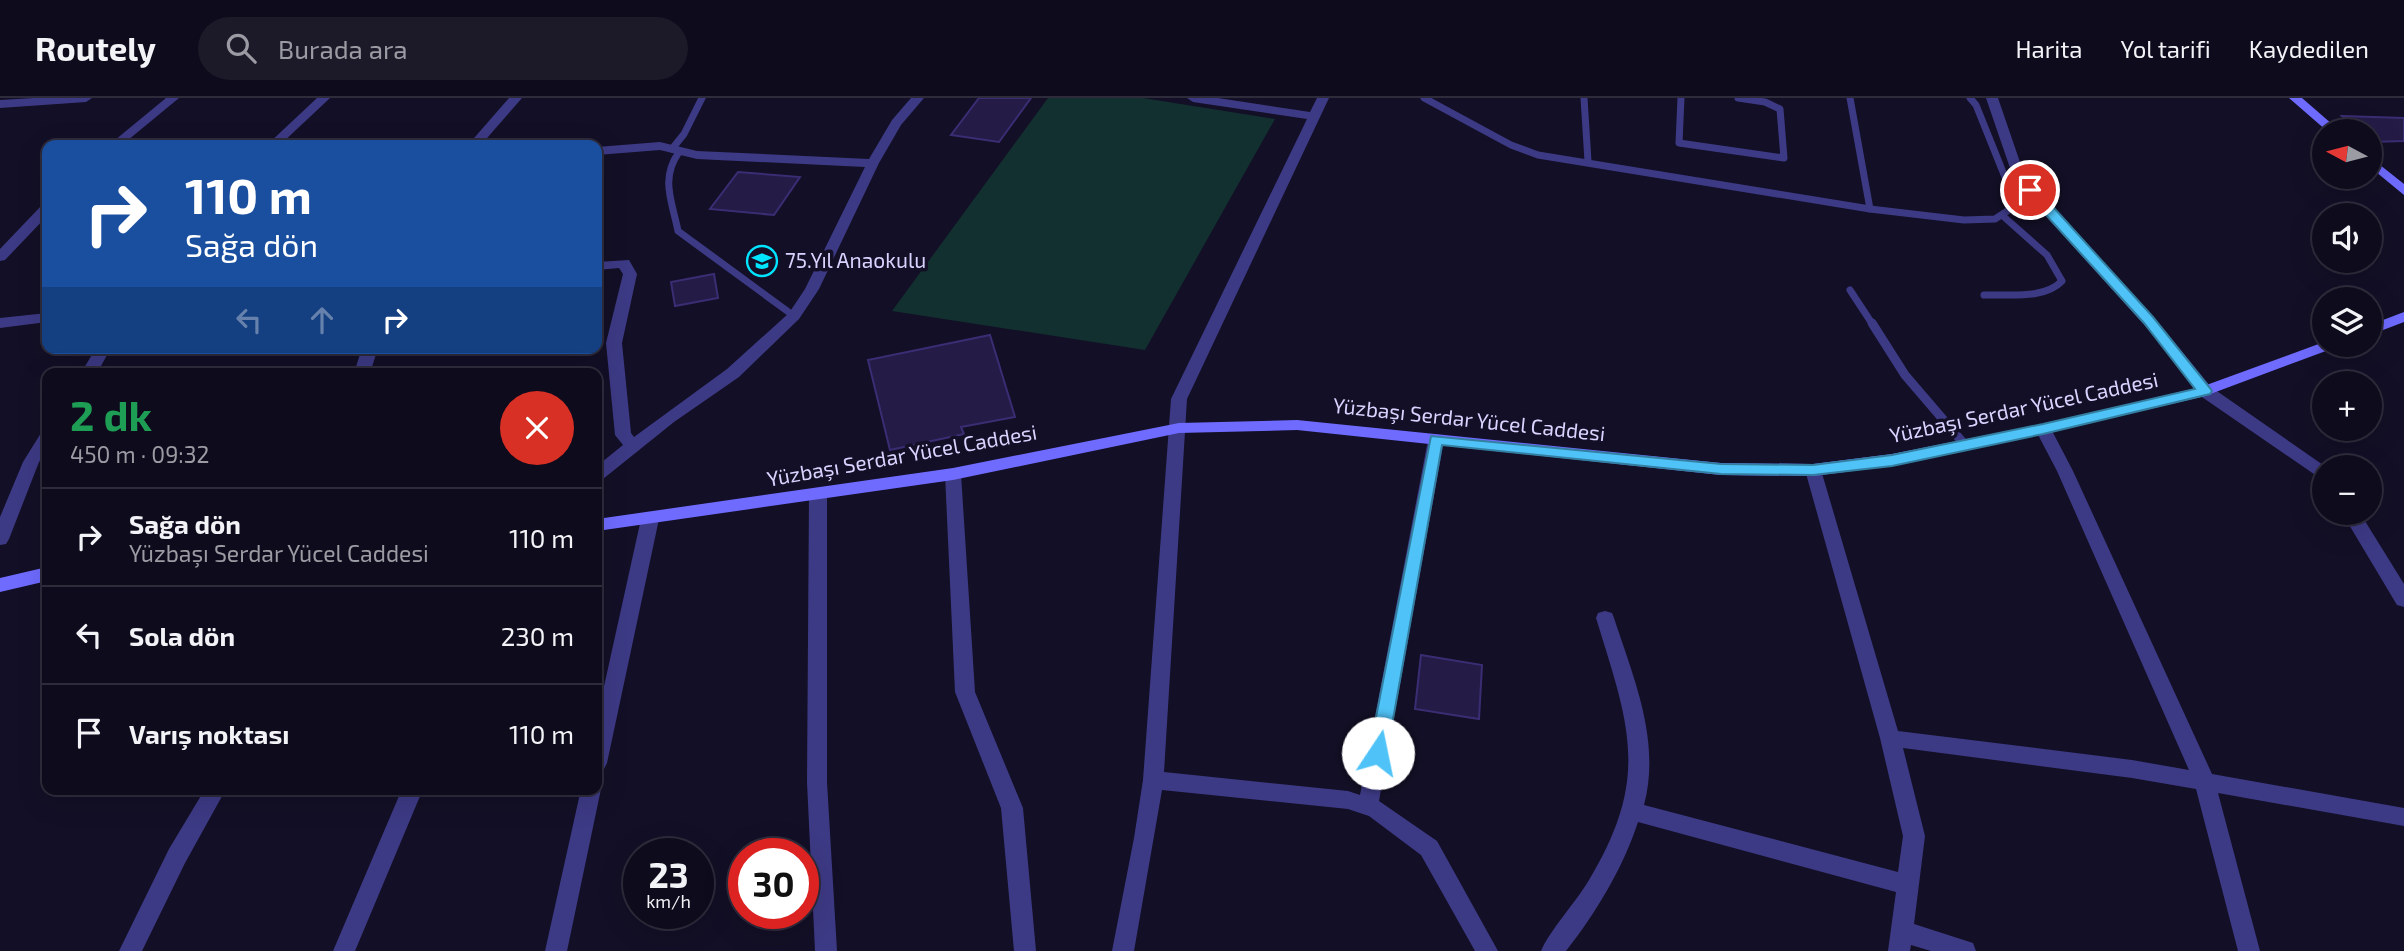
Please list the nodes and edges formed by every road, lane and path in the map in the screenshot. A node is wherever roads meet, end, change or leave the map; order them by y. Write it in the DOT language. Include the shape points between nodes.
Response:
graph roads {
  1 [pos="86,98"];
  2 [pos="173,98"];
  3 [pos="324,98"];
  4 [pos="516,98"];
  5 [pos="702,98"];
  6 [pos="918,98"];
  7 [pos="1193,98"];
  8 [pos="1323,98"];
  9 [pos="1424,98"];
  10 [pos="1584,98"];
  11 [pos="1681,98"];
  12 [pos="1738,98"];
  13 [pos="1850,98"];
  14 [pos="1970,98"];
  15 [pos="1992,98"];
  16 [pos="2295,98"];
  17 [pos="0,104"];
  18 [pos="1315,116"];
  19 [pos="2320,119"];
  20 [pos="122,140"];
  21 [pos="278,140"];
  22 [pos="478,140"];
  23 [pos="675,150"];
  24 [pos="602,151"];
  25 [pos="1587,162"];
  26 [pos="873,163"];
  27 [pos="2382,171"];
  28 [pos="2404,190"];
  29 [pos="1870,209"];
  30 [pos="42,213"];
  31 [pos="2003,216"];
  32 [pos="0,257"];
  33 [pos="602,265"];
  34 [pos="1850,290"];
  35 [pos="1984,295"];
  36 [pos="793,316"];
  37 [pos="2404,317"];
  38 [pos="42,319"];
  39 [pos="0,323"];
  40 [pos="2382,325"];
  41 [pos="2312,351"];
  42 [pos="2205,391"];
  43 [pos="1179,428"];
  44 [pos="2043,429"];
  45 [pos="1436,440"];
  46 [pos="42,445"];
  47 [pos="1965,445"];
  48 [pos="634,446"];
  49 [pos="2312,465"];
  50 [pos="1813,470"];
  51 [pos="602,471"];
  52 [pos="953,474"];
  53 [pos="818,495"];
  54 [pos="650,519"];
  55 [pos="602,525"];
  56 [pos="2358,525"];
  57 [pos="0,539"];
  58 [pos="42,575"];
  59 [pos="0,585"];
  60 [pos="2404,600"];
  61 [pos="1605,618"];
  62 [pos="1889,738"];
  63 [pos="602,740"];
  64 [pos="1153,780"];
  65 [pos="2205,782"];
  66 [pos="213,795"];
  67 [pos="410,795"];
  68 [pos="590,795"];
  69 [pos="1368,806"];
  70 [pos="1631,811"];
  71 [pos="2404,817"];
  72 [pos="1908,885"];
  73 [pos="1901,941"];
  74 [pos="130,951"];
  75 [pos="344,951"];
  76 [pos="556,951"];
  77 [pos="826,951"];
  78 [pos="1025,951"];
  79 [pos="1123,951"];
  80 [pos="1487,951"];
  81 [pos="1552,951"];
  82 [pos="1965,951"];
  83 [pos="2249,951"];
  1 -- 17 [label="street"];
  2 -- 20 [label="street"];
  3 -- 21 [label="street"];
  4 -- 22 [label="street"];
  5 -- 23 [label="lane"];
  6 -- 26 [label="street" via="895,123"];
  7 -- 18 [label="street"];
  8 -- 18 [label="street"];
  9 -- 25 [label="lane" via="1522,150"];
  10 -- 25 [label="lane"];
  11 -- 12 [label="lane" via="1679,143 1784,158 1780,109"];
  13 -- 29 [label="lane"];
  14 -- 31 [label="lane" via="2013,197 2012,208"];
  15 -- 42 [label="street" via="2016,168 2030,190 2161,335"];
  16 -- 19 [label="street"];
  18 -- 43 [label="street" via="1179,399"];
  23 -- 24 [label="street" via="660,146"];
  23 -- 26 [label="street"];
  23 -- 36 [label="lane" via="667,178 678,231"];
  25 -- 29 [label="lane"];
  26 -- 36 [label="street" via="812,289"];
  27 -- 28 [label="street"];
  29 -- 31 [label="lane" via="1976,221"];
  30 -- 32 [label="street"];
  31 -- 35 [label="lane" via="2059,270 2062,281 2050,292"];
  33 -- 48 [label="street" via="624,263 630,274 614,343 623,435"];
  34 -- 47 [label="lane" via="1905,375"];
  36 -- 48 [label="street" via="733,373"];
  37 -- 40 [label="street"];
  38 -- 39 [label="street"];
  41 -- 42 [label="street, Yüzbaşı Serdar Yücel Caddesi"];
  42 -- 44 [label="street, Yüzbaşı Serdar Yücel Caddesi"];
  42 -- 49 [label="street"];
  43 -- 45 [label="street, Yüzbaşı Serdar Yücel Caddesi" via="1297,425"];
  43 -- 52 [label="street, Yüzbaşı Serdar Yücel Caddesi"];
  43 -- 64 [label="street"];
  44 -- 47 [label="street, Yüzbaşı Serdar Yücel Caddesi"];
  44 -- 65 [label="street"];
  45 -- 50 [label="street, Yüzbaşı Serdar Yücel Caddesi" via="1721,469"];
  45 -- 69 [label="street"];
  46 -- 57 [label="street"];
  47 -- 50 [label="street, Yüzbaşı Serdar Yücel Caddesi"];
  48 -- 51 [label="street"];
  50 -- 62 [label="street"];
  52 -- 53 [label="street, Yüzbaşı Serdar Yücel Caddesi"];
  52 -- 78 [label="street" via="965,692 1012,808"];
  53 -- 54 [label="street, Yüzbaşı Serdar Yücel Caddesi"];
  53 -- 77 [label="street" via="817,782"];
  54 -- 55 [label="street, Yüzbaşı Serdar Yücel Caddesi"];
  54 -- 63 [label="street"];
  56 -- 60 [label="street"];
  58 -- 59 [label="street"];
  61 -- 70 [label="street" via="1641,754 1638,796"];
  62 -- 65 [label="street"];
  62 -- 72 [label="street" via="1914,836"];
  64 -- 69 [label="street" via="1348,800"];
  64 -- 79 [label="street"];
  65 -- 71 [label="street"];
  65 -- 83 [label="street"];
  66 -- 74 [label="street"];
  67 -- 75 [label="street"];
  68 -- 76 [label="street"];
  69 -- 80 [label="street" via="1429,848"];
  70 -- 72 [label="street"];
  70 -- 81 [label="street" via="1608,869 1570,931"];
  72 -- 73 [label="street"];
  73 -- 82 [label="street"];
}
